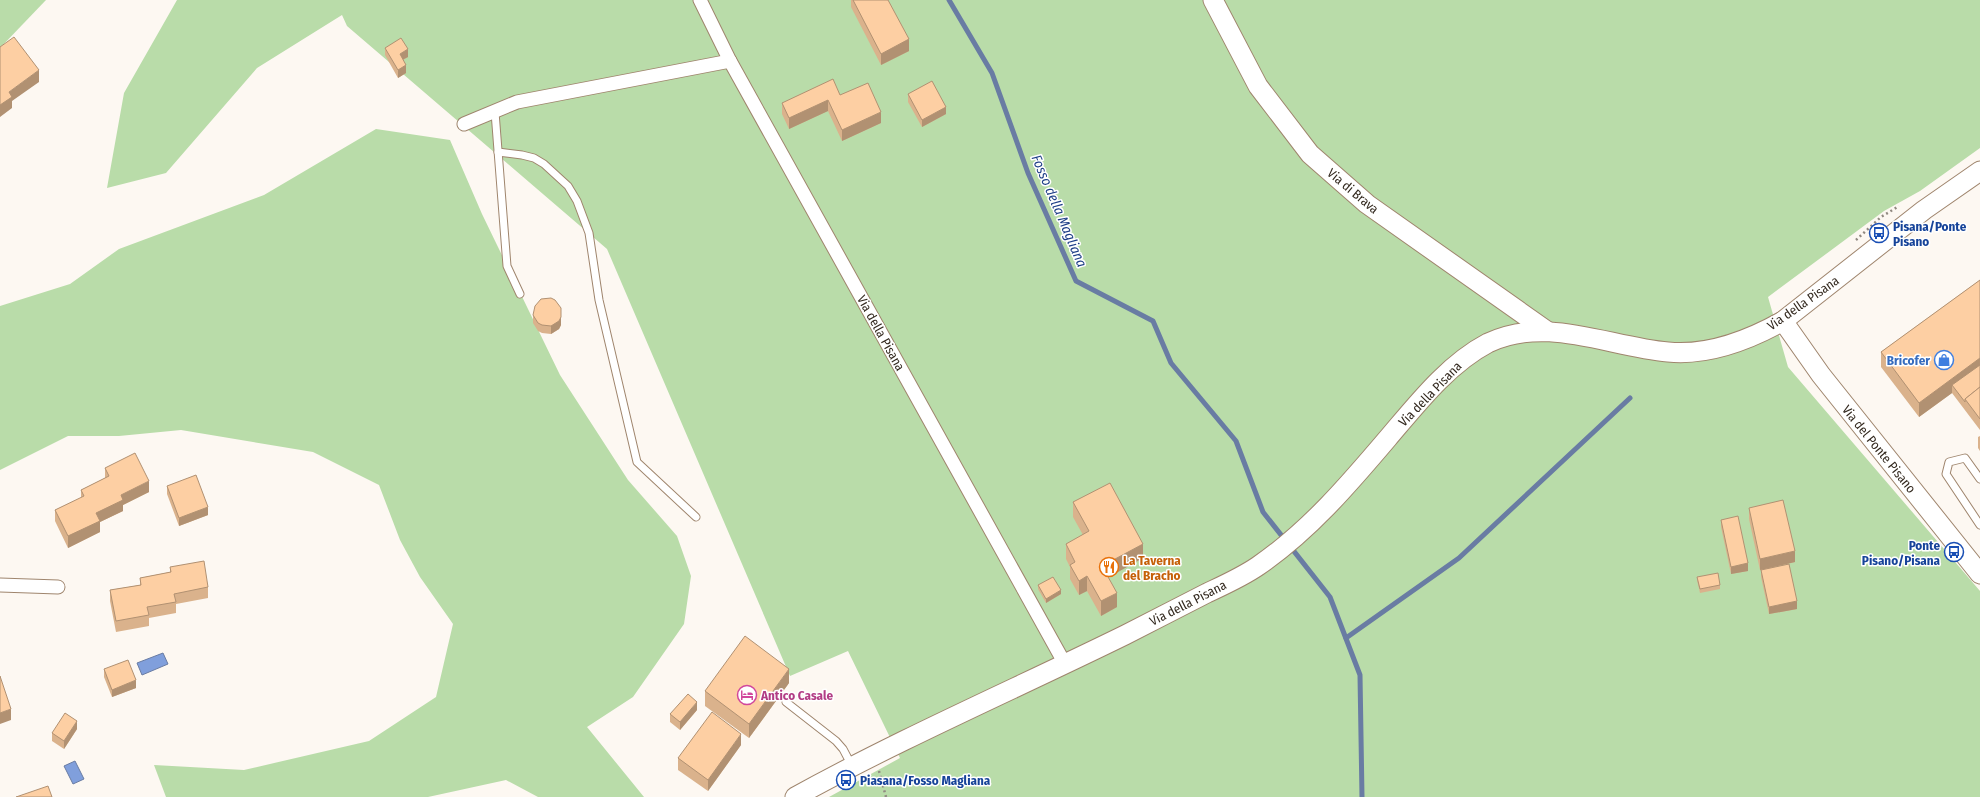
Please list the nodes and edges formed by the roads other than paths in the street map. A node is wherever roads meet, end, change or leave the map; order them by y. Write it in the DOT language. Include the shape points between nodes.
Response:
graph roads {
  1 [pos="700,0"];
  2 [pos="1213,0"];
  3 [pos="730,60"];
  4 [pos="495,112"];
  5 [pos="464,124"];
  6 [pos="498,152"];
  7 [pos="1980,170"];
  8 [pos="520,294"];
  9 [pos="1783,321"];
  10 [pos="1547,331"];
  11 [pos="1980,478"];
  12 [pos="696,517"];
  13 [pos="1980,525"];
  14 [pos="1980,574"];
  15 [pos="0,585"];
  16 [pos="58,587"];
  17 [pos="1065,664"];
  18 [pos="786,702"];
  19 [pos="853,767"];
  20 [pos="795,797"];
  1 -- 3 [label="street, Via della Pisana"];
  2 -- 10 [label="main road, Via di Brava" via="1258,86 1310,154 1367,204"];
  3 -- 4 [label="street" via="517,102"];
  3 -- 17 [label="street, Via della Pisana"];
  4 -- 5 [label="street"];
  4 -- 6 [label="lane"];
  6 -- 8 [label="lane" via="507,266"];
  6 -- 12 [label="lane" via="534,158 544,164 568,186 577,200 589,233 599,300 637,462"];
  7 -- 9 [label="main road, Via della Pisana" via="1924,210"];
  9 -- 10 [label="main road, Via della Pisana" via="1737,342 1686,352 1668,352"];
  9 -- 14 [label="main road, Via del Ponte Pisano" via="1824,380"];
  10 -- 17 [label="main road, Via della Pisana" via="1526,332 1500,338 1462,361 1427,394 1343,491 1308,526 1265,561 1236,579"];
  11 -- 13 [label="lane" via="1965,458 1949,462 1946,474"];
  15 -- 16 [label="street"];
  17 -- 19 [label="main road, Via della Pisana"];
  18 -- 19 [label="lane" via="836,742"];
  19 -- 20 [label="main road, Via della Pisana"];
}
